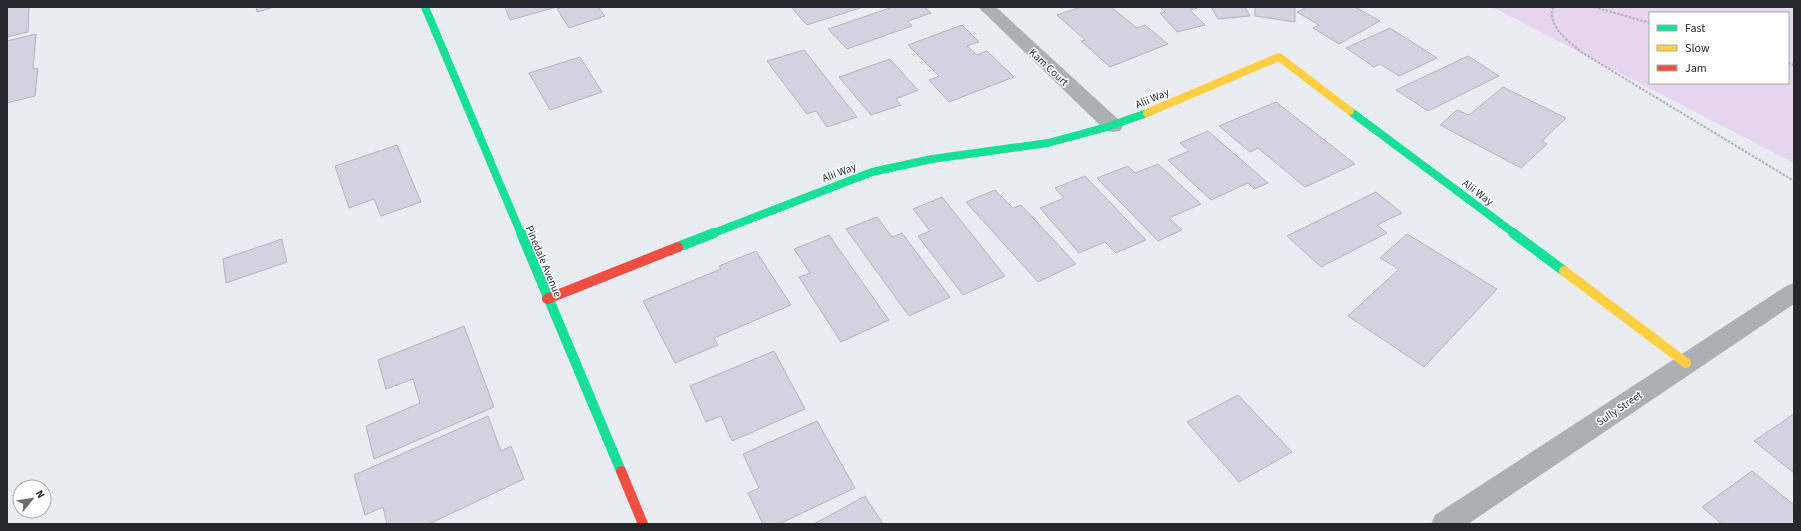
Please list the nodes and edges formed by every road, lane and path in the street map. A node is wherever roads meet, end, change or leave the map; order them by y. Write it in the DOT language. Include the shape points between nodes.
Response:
graph roads {
  1 [pos="425,7"];
  2 [pos="986,7"];
  3 [pos="1553,7"];
  4 [pos="1594,7"];
  5 [pos="1649,23"];
  6 [pos="1113,126"];
  7 [pos="1794,181"];
  8 [pos="1794,292"];
  9 [pos="547,299"];
  10 [pos="1686,363"];
  11 [pos="643,524"];
  12 [pos="1445,524"];
  1 -- 9 [label="street, Pinedale Avenue"];
  2 -- 6 [label="street, Kam Court"];
  3 -- 7 [label="path" via="1551,17 1556,27 1567,41 1581,52"];
  4 -- 5 [label="path"];
  6 -- 9 [label="street, Alii Way" via="1065,139 1018,148 941,157 868,173"];
  6 -- 10 [label="street, Alii Way" via="1279,57"];
  8 -- 10 [label="street, Sully Street"];
  9 -- 11 [label="street, Pinedale Avenue"];
  10 -- 12 [label="street, Sully Street"];
}
